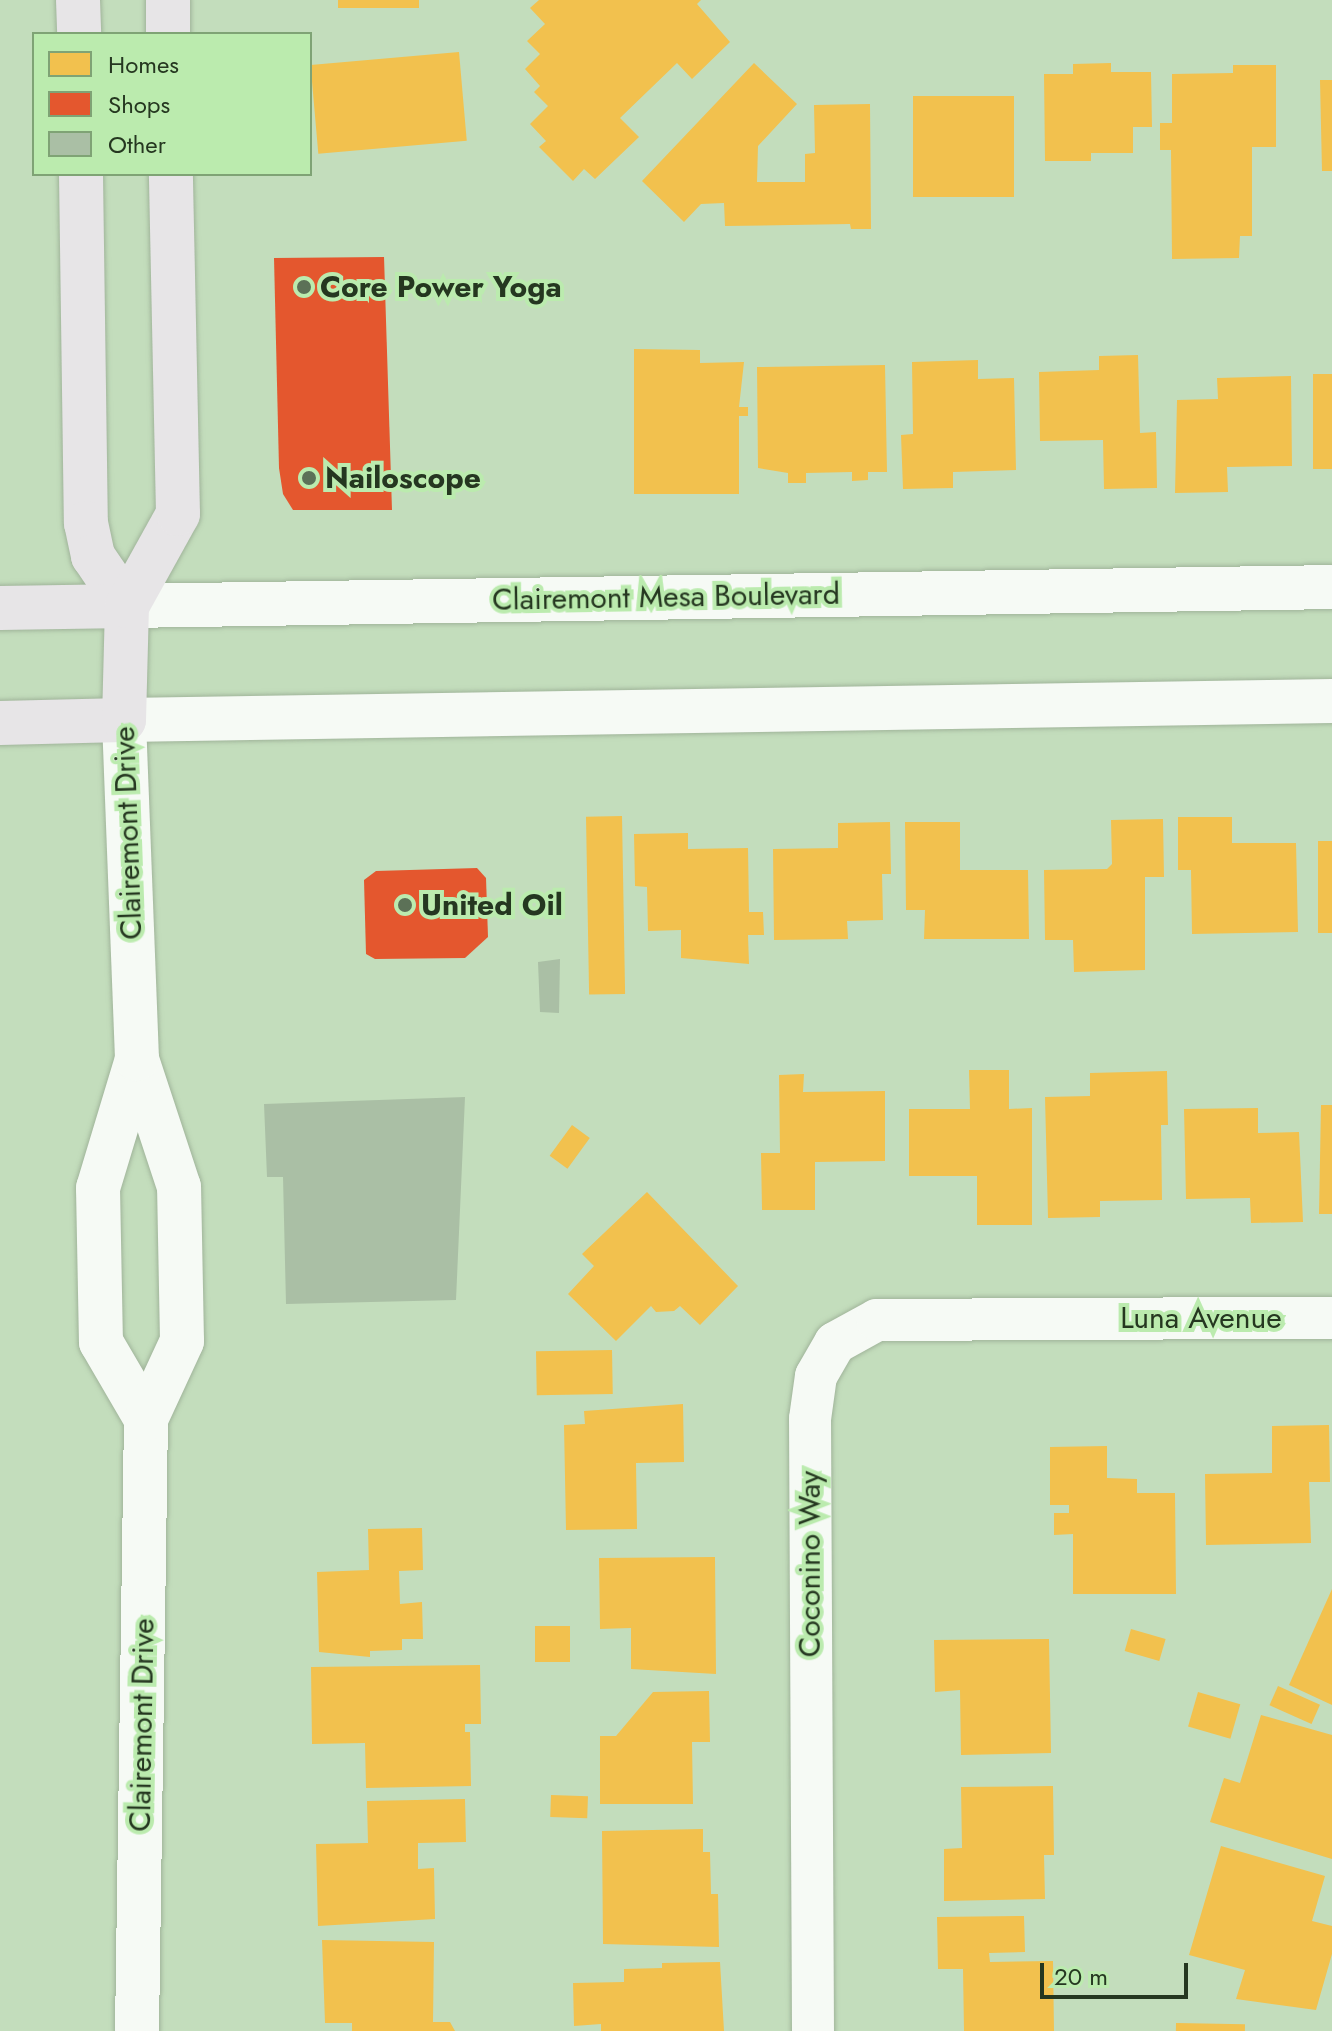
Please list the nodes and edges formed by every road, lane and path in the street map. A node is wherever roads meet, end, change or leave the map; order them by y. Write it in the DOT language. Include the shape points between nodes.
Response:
graph roads {
  1 [pos="78,0"];
  2 [pos="168,0"];
  3 [pos="79,32"];
  4 [pos="168,32"];
  5 [pos="81,176"];
  6 [pos="171,176"];
  7 [pos="1332,587"];
  8 [pos="127,606"];
  9 [pos="0,608"];
  10 [pos="1332,701"];
  11 [pos="124,720"];
  12 [pos="0,723"];
  13 [pos="137,1059"];
  14 [pos="1332,1318"];
  15 [pos="1069,1319"];
  16 [pos="146,1419"];
  17 [pos="137,2031"];
  18 [pos="813,2031"];
  1 -- 3 [label="main road"];
  2 -- 4 [label="main road"];
  5 -- 8 [label="main road" via="86,523 93,556"];
  6 -- 8 [label="main road, Clairemont Drive" via="178,514"];
  7 -- 8 [label="main road, Clairemont Mesa Boulevard"];
  8 -- 9 [label="main road, Clairemont Mesa Boulevard"];
  8 -- 11 [label="main road, Clairemont Drive"];
  10 -- 11 [label="main road"];
  11 -- 12 [label="main road"];
  11 -- 13 [label="main road, Clairemont Drive"];
  13 -- 16 [label="main road, Clairemont Drive" via="179,1187 182,1341"];
  13 -- 16 [label="main road, Clairemont Drive" via="98,1188 101,1342"];
  14 -- 15 [label="street, Luna Avenue"];
  15 -- 18 [label="street, Coconino Way" via="877,1320 835,1343 816,1376 810,1419"];
  16 -- 17 [label="main road, Clairemont Drive"];
}
